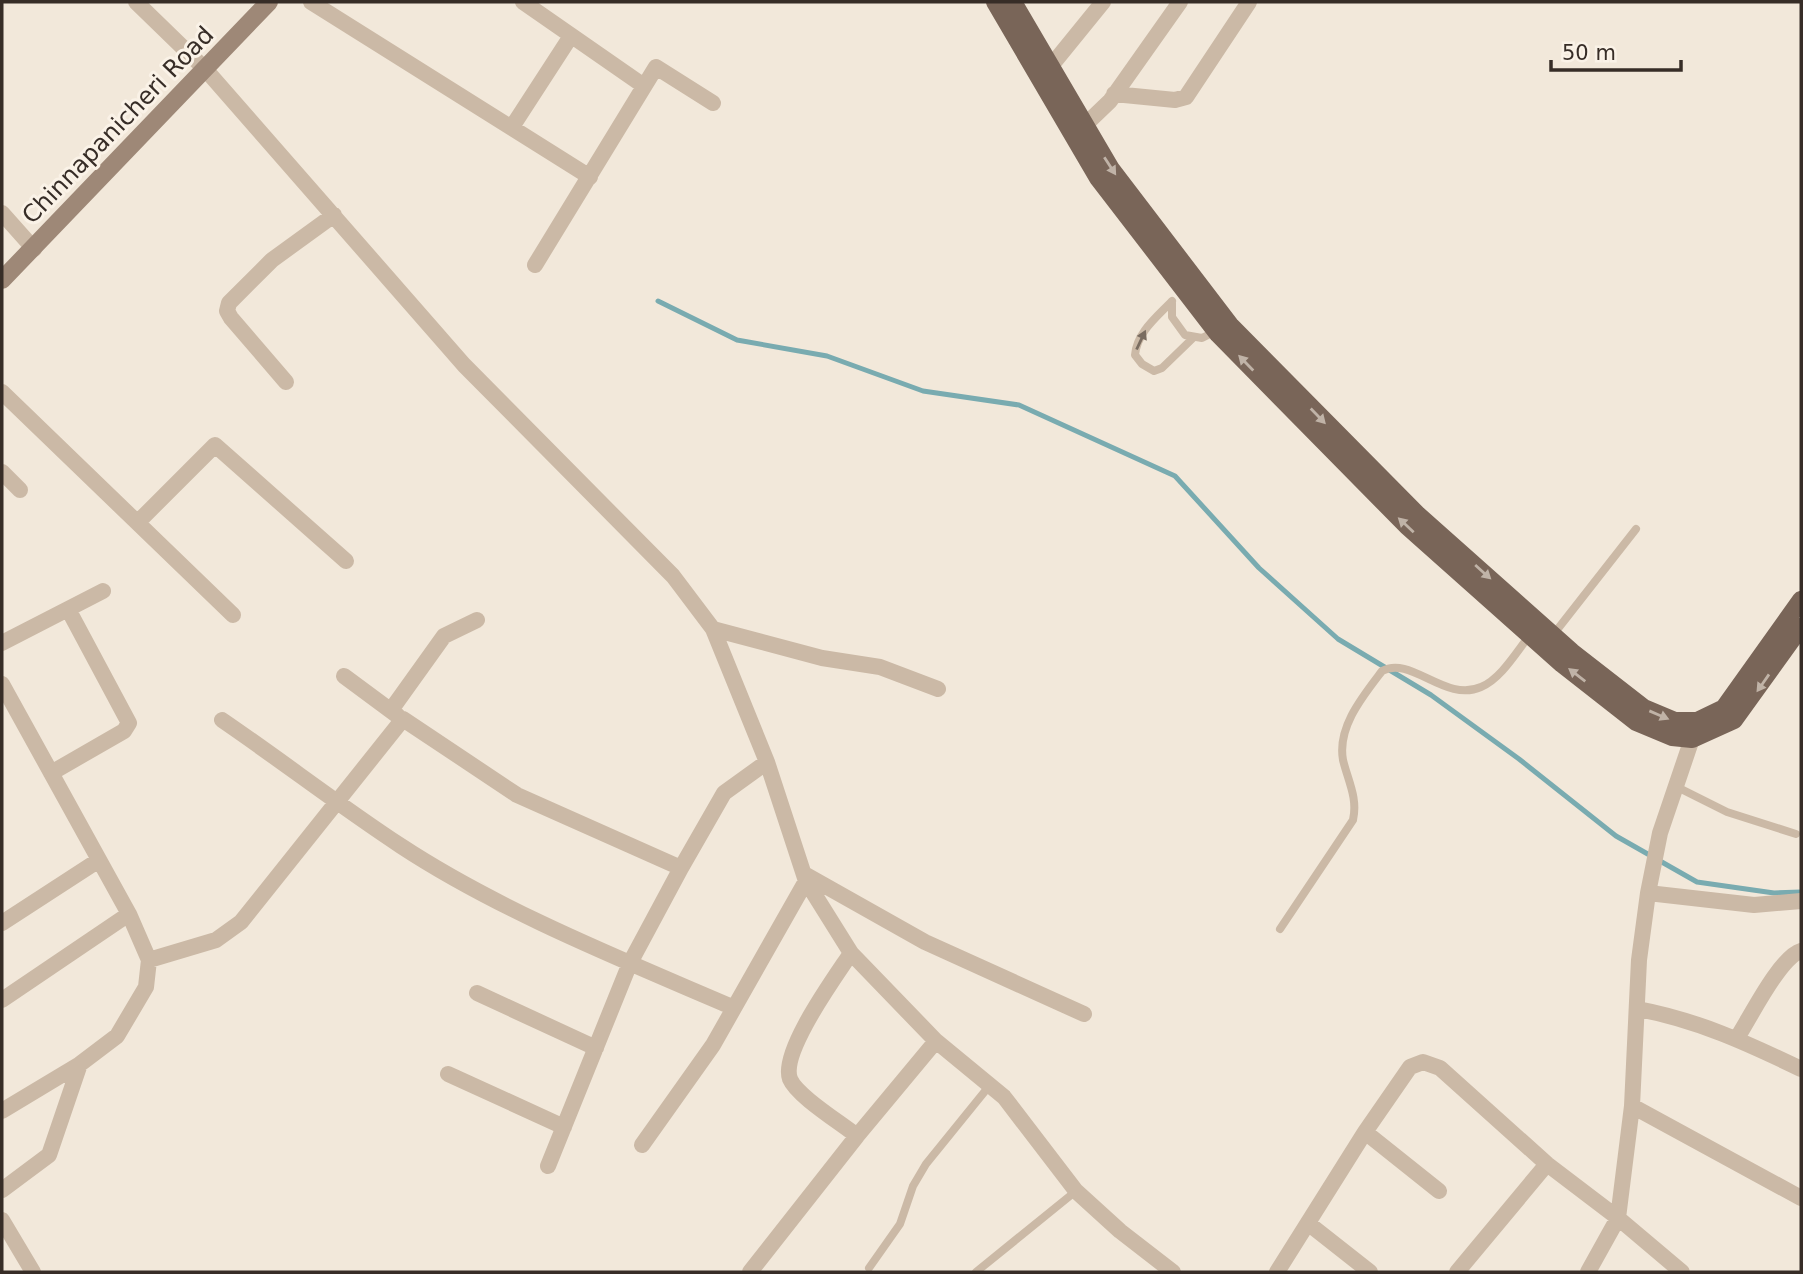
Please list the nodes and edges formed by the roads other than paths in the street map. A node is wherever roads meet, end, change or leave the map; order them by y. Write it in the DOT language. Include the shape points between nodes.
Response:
graph roads {
  1 [pos="136,2"];
  2 [pos="269,2"];
  3 [pos="311,2"];
  4 [pos="523,2"];
  5 [pos="995,2"];
  6 [pos="1013,2"];
  7 [pos="1103,2"];
  8 [pos="1181,2"];
  9 [pos="1249,2"];
  10 [pos="570,36"];
  11 [pos="1051,66"];
  12 [pos="206,70"];
  13 [pos="643,86"];
  14 [pos="1114,94"];
  15 [pos="713,103"];
  16 [pos="1085,125"];
  17 [pos="512,127"];
  18 [pos="590,177"];
  19 [pos="2,213"];
  20 [pos="334,215"];
  21 [pos="34,249"];
  22 [pos="535,264"];
  23 [pos="2,280"];
  24 [pos="1178,295"];
  25 [pos="1216,331"];
  26 [pos="1193,338"];
  27 [pos="286,382"];
  28 [pos="2,392"];
  29 [pos="2,472"];
  30 [pos="20,490"];
  31 [pos="138,522"];
  32 [pos="1636,529"];
  33 [pos="346,561"];
  34 [pos="103,591"];
  35 [pos="1801,600"];
  36 [pos="68,608"];
  37 [pos="233,615"];
  38 [pos="477,620"];
  39 [pos="1801,627"];
  40 [pos="713,629"];
  41 [pos="1530,635"];
  42 [pos="1553,635"];
  43 [pos="2,643"];
  44 [pos="344,676"];
  45 [pos="2,684"];
  46 [pos="937,689"];
  47 [pos="397,715"];
  48 [pos="222,720"];
  49 [pos="1695,730"];
  50 [pos="767,762"];
  51 [pos="51,773"];
  52 [pos="1675,786"];
  53 [pos="338,800"];
  54 [pos="1796,834"];
  55 [pos="99,860"];
  56 [pos="681,868"];
  57 [pos="806,878"];
  58 [pos="1648,893"];
  59 [pos="1801,901"];
  60 [pos="129,914"];
  61 [pos="2,923"];
  62 [pos="1280,929"];
  63 [pos="1801,951"];
  64 [pos="851,953"];
  65 [pos="149,960"];
  66 [pos="631,963"];
  67 [pos="477,993"];
  68 [pos="2,1000"];
  69 [pos="732,1007"];
  70 [pos="1638,1009"];
  71 [pos="1084,1014"];
  72 [pos="1737,1038"];
  73 [pos="936,1041"];
  74 [pos="596,1048"];
  75 [pos="80,1064"];
  76 [pos="1801,1069"];
  77 [pos="448,1074"];
  78 [pos="990,1085"];
  79 [pos="1632,1106"];
  80 [pos="2,1111"];
  81 [pos="564,1127"];
  82 [pos="1364,1132"];
  83 [pos="857,1136"];
  84 [pos="642,1145"];
  85 [pos="1547,1164"];
  86 [pos="548,1166"];
  87 [pos="2,1190"];
  88 [pos="1076,1191"];
  89 [pos="1439,1191"];
  90 [pos="1801,1198"];
  91 [pos="1618,1219"];
  92 [pos="2,1220"];
  93 [pos="1310,1224"];
  94 [pos="869,1268"];
  95 [pos="33,1272"];
  96 [pos="750,1272"];
  97 [pos="976,1272"];
  98 [pos="1173,1272"];
  99 [pos="1277,1272"];
  100 [pos="1370,1272"];
  101 [pos="1457,1272"];
  102 [pos="1588,1272"];
  103 [pos="1682,1272"];
  1 -- 12 [label="street"];
  2 -- 12 [label="street, Chinnapanicheri Road"];
  3 -- 17 [label="street"];
  4 -- 10 [label="street"];
  5 -- 24 [label="main road" via="1098,178"];
  6 -- 11 [label="main road"];
  7 -- 11 [label="street"];
  8 -- 14 [label="street"];
  9 -- 14 [label="street" via="1186,97"];
  10 -- 13 [label="street"];
  10 -- 17 [label="street"];
  11 -- 16 [label="main road"];
  12 -- 20 [label="street"];
  12 -- 21 [label="street, Chinnapanicheri Road"];
  13 -- 15 [label="street" via="656,67"];
  13 -- 18 [label="street"];
  14 -- 16 [label="street"];
  16 -- 42 [label="main road, one-way" via="1111,169 1230,325 1418,515"];
  17 -- 18 [label="street"];
  18 -- 22 [label="street"];
  19 -- 21 [label="street"];
  20 -- 27 [label="street" via="272,260 229,303 231,318"];
  20 -- 40 [label="street" via="464,365 673,576"];
  21 -- 23 [label="street, Chinnapanicheri Road"];
  24 -- 25 [label="main road"];
  24 -- 26 [label="lane" via="1172,317 1175,325"];
  26 -- 24 [label="lane, one-way" via="1154,371 1135,355 1146,328"];
  25 -- 26 [label="lane"];
  41 -- 25 [label="main road, one-way" via="1407,526"];
  28 -- 31 [label="street"];
  29 -- 30 [label="street"];
  31 -- 33 [label="street" via="215,445"];
  31 -- 37 [label="street"];
  32 -- 42 [label="lane"];
  34 -- 36 [label="street"];
  35 -- 49 [label="main road" via="1740,689"];
  36 -- 43 [label="street"];
  36 -- 51 [label="street" via="128,723 127,729"];
  38 -- 47 [label="street" via="444,636"];
  39 -- 49 [label="main road, one-way" via="1734,720 1701,737"];
  40 -- 46 [label="street" via="821,658 880,667"];
  40 -- 50 [label="street"];
  49 -- 41 [label="main road, one-way" via="1672,737 1636,722"];
  41 -- 62 [label="lane" via="1480,688 1459,691 1401,667 1382,671 1344,729 1343,760 1355,800 1353,820"];
  42 -- 49 [label="main road, one-way" via="1644,708"];
  44 -- 47 [label="street"];
  45 -- 51 [label="street"];
  47 -- 53 [label="street"];
  47 -- 56 [label="street" via="517,795"];
  48 -- 53 [label="street"];
  49 -- 52 [label="street"];
  50 -- 56 [label="street" via="724,793"];
  50 -- 57 [label="street"];
  51 -- 55 [label="street"];
  52 -- 54 [label="lane" via="1727,811"];
  52 -- 58 [label="street"];
  53 -- 65 [label="street" via="228,934"];
  53 -- 66 [label="street" via="401,846 469,886"];
  55 -- 60 [label="street"];
  55 -- 61 [label="street"];
  56 -- 66 [label="street"];
  57 -- 64 [label="street"];
  57 -- 69 [label="street"];
  57 -- 71 [label="street" via="925,942"];
  58 -- 59 [label="street" via="1754,905"];
  58 -- 70 [label="street"];
  60 -- 65 [label="street"];
  60 -- 68 [label="street"];
  63 -- 72 [label="street" via="1784,964"];
  64 -- 73 [label="street"];
  64 -- 83 [label="street" via="819,1001 789,1067 790,1079 799,1091"];
  65 -- 75 [label="street" via="146,987 117,1036"];
  66 -- 69 [label="street"];
  66 -- 74 [label="street"];
  67 -- 74 [label="street"];
  69 -- 84 [label="street" via="708,1053"];
  70 -- 72 [label="street" via="1684,1018"];
  70 -- 79 [label="street"];
  72 -- 76 [label="street"];
  73 -- 78 [label="street"];
  73 -- 83 [label="street"];
  74 -- 81 [label="street"];
  75 -- 80 [label="street"];
  75 -- 87 [label="street" via="49,1155"];
  77 -- 81 [label="street"];
  78 -- 88 [label="street"];
  78 -- 94 [label="lane" via="926,1164 900,1224"];
  79 -- 90 [label="street"];
  79 -- 91 [label="street"];
  81 -- 86 [label="street"];
  82 -- 85 [label="street" via="1410,1067 1423,1062 1440,1068"];
  82 -- 89 [label="street"];
  82 -- 93 [label="street"];
  83 -- 96 [label="street"];
  85 -- 91 [label="street"];
  85 -- 101 [label="street"];
  88 -- 97 [label="lane"];
  88 -- 98 [label="street"];
  91 -- 102 [label="street"];
  91 -- 103 [label="street"];
  92 -- 95 [label="street"];
  93 -- 99 [label="street"];
  93 -- 100 [label="street"];
}
